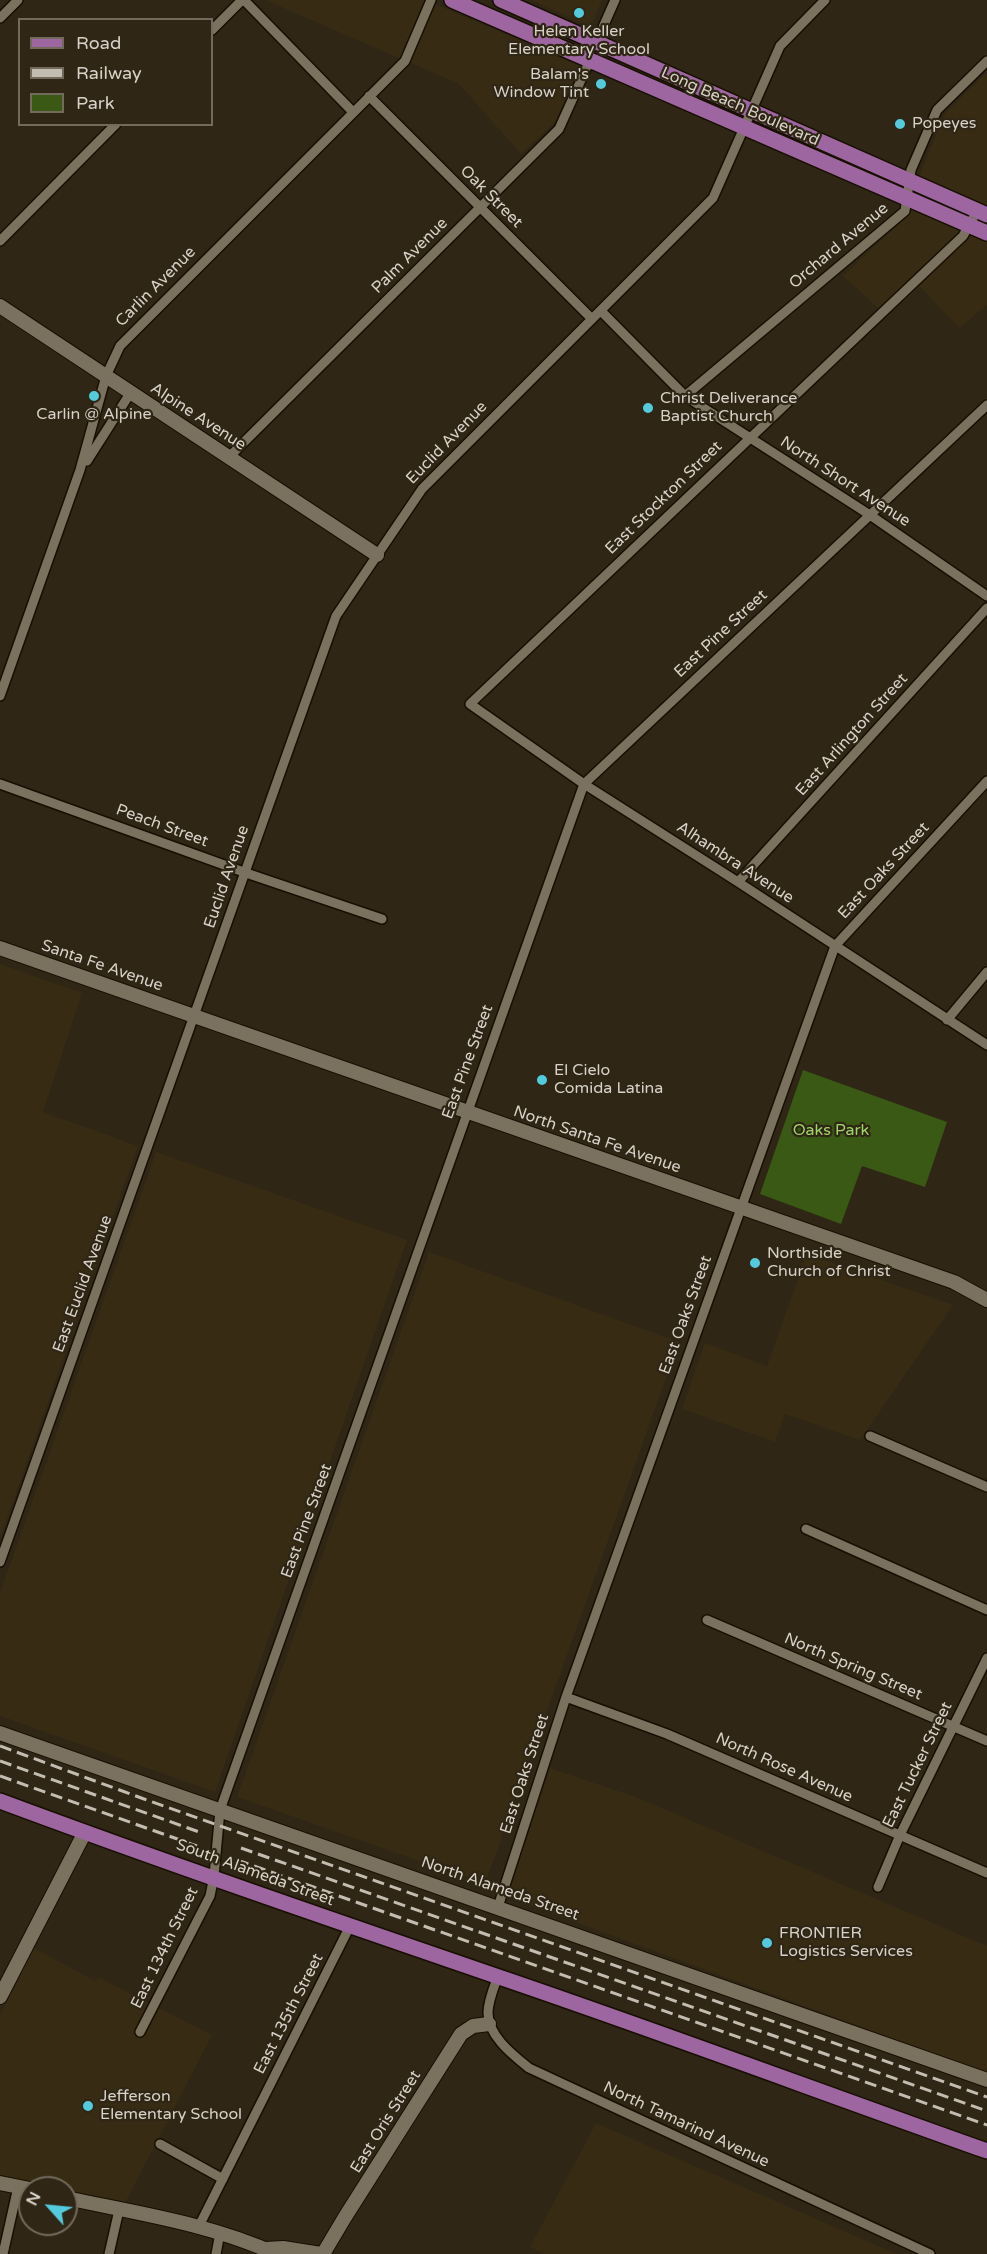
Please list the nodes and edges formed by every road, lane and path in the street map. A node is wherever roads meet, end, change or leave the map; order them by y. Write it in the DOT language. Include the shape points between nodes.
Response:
graph roads {
  1 [pos="18,0"];
  2 [pos="243,0"];
  3 [pos="431,0"];
  4 [pos="452,0"];
  5 [pos="501,0"];
  6 [pos="615,0"];
  7 [pos="825,0"];
  8 [pos="0,18"];
  9 [pos="213,29"];
  10 [pos="596,42"];
  11 [pos="590,60"];
  12 [pos="987,61"];
  13 [pos="369,96"];
  14 [pos="353,111"];
  15 [pos="752,112"];
  16 [pos="114,126"];
  17 [pos="745,129"];
  18 [pos="909,181"];
  19 [pos="911,200"];
  20 [pos="480,207"];
  21 [pos="982,213"];
  22 [pos="969,225"];
  23 [pos="987,233"];
  24 [pos="0,241"];
  25 [pos="0,306"];
  26 [pos="601,310"];
  27 [pos="592,319"];
  28 [pos="106,376"];
  29 [pos="130,392"];
  30 [pos="685,396"];
  31 [pos="987,405"];
  32 [pos="750,437"];
  33 [pos="229,457"];
  34 [pos="80,470"];
  35 [pos="870,515"];
  36 [pos="377,555"];
  37 [pos="987,596"];
  38 [pos="987,608"];
  39 [pos="0,696"];
  40 [pos="470,704"];
  41 [pos="987,781"];
  42 [pos="0,784"];
  43 [pos="584,784"];
  44 [pos="245,872"];
  45 [pos="738,882"];
  46 [pos="382,919"];
  47 [pos="835,946"];
  48 [pos="0,948"];
  49 [pos="987,972"];
  50 [pos="194,1016"];
  51 [pos="947,1020"];
  52 [pos="987,1045"];
  53 [pos="467,1111"];
  54 [pos="740,1208"];
  55 [pos="987,1300"];
  56 [pos="870,1436"];
  57 [pos="987,1487"];
  58 [pos="806,1529"];
  59 [pos="0,1562"];
  60 [pos="987,1610"];
  61 [pos="707,1620"];
  62 [pos="987,1658"];
  63 [pos="566,1697"];
  64 [pos="953,1726"];
  65 [pos="0,1733"];
  66 [pos="987,1741"];
  67 [pos="0,1801"];
  68 [pos="220,1810"];
  69 [pos="85,1832"];
  70 [pos="900,1835"];
  71 [pos="987,1873"];
  72 [pos="214,1876"];
  73 [pos="878,1887"];
  74 [pos="498,1907"];
  75 [pos="350,1926"];
  76 [pos="498,1976"];
  77 [pos="0,1996"];
  78 [pos="489,2024"];
  79 [pos="140,2032"];
  80 [pos="987,2080"];
  81 [pos="160,2144"];
  82 [pos="987,2151"];
  83 [pos="223,2179"];
  84 [pos="0,2183"];
  85 [pos="18,2187"];
  86 [pos="78,2201"];
  87 [pos="18,2207"];
  88 [pos="119,2210"];
  89 [pos="198,2228"];
  90 [pos="220,2233"];
  91 [pos="271,2252"];
  92 [pos="3,2254"];
  93 [pos="109,2254"];
  94 [pos="216,2254"];
  95 [pos="322,2254"];
  96 [pos="930,2254"];
  1 -- 8 [label="street"];
  2 -- 9 [label="street"];
  2 -- 14 [label="street"];
  3 -- 13 [label="street, Carlin Avenue" via="405,61"];
  4 -- 11 [label="main road, Long Beach Boulevard"];
  5 -- 10 [label="main road, Long Beach Boulevard"];
  6 -- 10 [label="street"];
  7 -- 15 [label="street, Euclid Avenue" via="781,44"];
  10 -- 15 [label="main road, Long Beach Boulevard"];
  11 -- 17 [label="main road, Long Beach Boulevard"];
  11 -- 20 [label="street, Palm Avenue" via="560,128"];
  12 -- 18 [label="street, Orchard Avenue" via="937,111"];
  13 -- 14 [label="street, Carlin Avenue"];
  13 -- 20 [label="street, Oak Street"];
  14 -- 28 [label="street, Carlin Avenue" via="124,340"];
  15 -- 17 [label="street, Euclid Avenue"];
  15 -- 18 [label="main road, Long Beach Boulevard"];
  16 -- 24 [label="street"];
  17 -- 19 [label="main road, Long Beach Boulevard"];
  17 -- 26 [label="street, Euclid Avenue" via="713,198"];
  18 -- 19 [label="street, Orchard Avenue"];
  18 -- 21 [label="main road, Long Beach Boulevard"];
  19 -- 22 [label="main road, Long Beach Boulevard"];
  19 -- 30 [label="street, Orchard Avenue" via="904,211"];
  20 -- 27 [label="street, Oak Street"];
  20 -- 33 [label="street, Palm Avenue"];
  21 -- 22 [label="street, East Stockton Street"];
  22 -- 23 [label="main road, Long Beach Boulevard"];
  22 -- 32 [label="street, East Stockton Street" via="963,236"];
  25 -- 28 [label="street, Alpine Avenue"];
  26 -- 27 [label="street, Euclid Avenue"];
  26 -- 30 [label="street"];
  27 -- 36 [label="street, Euclid Avenue" via="422,489"];
  28 -- 29 [label="street, Alpine Avenue"];
  28 -- 34 [label="street, Carlin Avenue"];
  29 -- 33 [label="street, Alpine Avenue"];
  29 -- 34 [label="street"];
  30 -- 32 [label="street, North Short Avenue"];
  31 -- 35 [label="street, East Pine Street"];
  32 -- 35 [label="street, North Short Avenue"];
  32 -- 40 [label="street, East Stockton Street"];
  33 -- 36 [label="street, Alpine Avenue"];
  34 -- 39 [label="street, Carlin Avenue"];
  35 -- 37 [label="street, North Short Avenue"];
  35 -- 43 [label="street, East Pine Street"];
  36 -- 44 [label="street, Euclid Avenue" via="333,623"];
  38 -- 45 [label="street, East Arlington Street"];
  40 -- 43 [label="street, Alhambra Avenue"];
  41 -- 47 [label="street, East Oaks Street"];
  42 -- 44 [label="street, Peach Street"];
  43 -- 45 [label="street, Alhambra Avenue"];
  43 -- 53 [label="street, East Pine Street"];
  44 -- 46 [label="street, Peach Street"];
  44 -- 50 [label="street, Euclid Avenue"];
  45 -- 47 [label="street, Alhambra Avenue"];
  47 -- 51 [label="street, Alhambra Avenue"];
  47 -- 54 [label="street, East Oaks Street"];
  48 -- 50 [label="street, Santa Fe Avenue"];
  49 -- 51 [label="street"];
  50 -- 53 [label="street, North Santa Fe Avenue"];
  50 -- 59 [label="street, East Euclid Avenue"];
  51 -- 52 [label="street, Alhambra Avenue"];
  53 -- 54 [label="street, North Santa Fe Avenue"];
  53 -- 68 [label="street, East Pine Street"];
  54 -- 55 [label="street, North Santa Fe Avenue" via="954,1282"];
  54 -- 63 [label="street, East Oaks Street"];
  56 -- 57 [label="street"];
  58 -- 60 [label="street"];
  61 -- 64 [label="street, North Spring Street"];
  62 -- 64 [label="street, East Tucker Street"];
  63 -- 70 [label="street, North Rose Avenue" via="667,1734"];
  63 -- 74 [label="street, East Oaks Street"];
  64 -- 66 [label="street, North Spring Street"];
  64 -- 70 [label="street, East Tucker Street"];
  65 -- 68 [label="street, North Alameda Street"];
  67 -- 69 [label="main road, South Alameda Street"];
  68 -- 72 [label="street, East Pine Street"];
  68 -- 74 [label="street, North Alameda Street"];
  69 -- 72 [label="main road, South Alameda Street"];
  69 -- 77 [label="street"];
  70 -- 71 [label="street, North Rose Avenue"];
  70 -- 73 [label="street, East Tucker Street"];
  72 -- 75 [label="main road, South Alameda Street"];
  72 -- 79 [label="street, East 134th Street" via="210,1896"];
  74 -- 80 [label="street, North Alameda Street"];
  75 -- 76 [label="main road, South Alameda Street"];
  75 -- 83 [label="street, East 135th Street"];
  76 -- 78 [label="street" via="488,2011"];
  76 -- 82 [label="main road"];
  78 -- 95 [label="street, East Oris Street" via="473,2026 461,2034"];
  78 -- 96 [label="street, North Tamarind Avenue" via="513,2055 549,2079"];
  81 -- 83 [label="street"];
  83 -- 89 [label="street, East 135th Street"];
  84 -- 85 [label="street"];
  86 -- 88 [label="street"];
  87 -- 92 [label="street"];
  88 -- 89 [label="street"];
  88 -- 93 [label="street"];
  89 -- 90 [label="street"];
  90 -- 91 [label="street"];
  90 -- 94 [label="street"];
  91 -- 95 [label="street" via="283,2248"];
}
